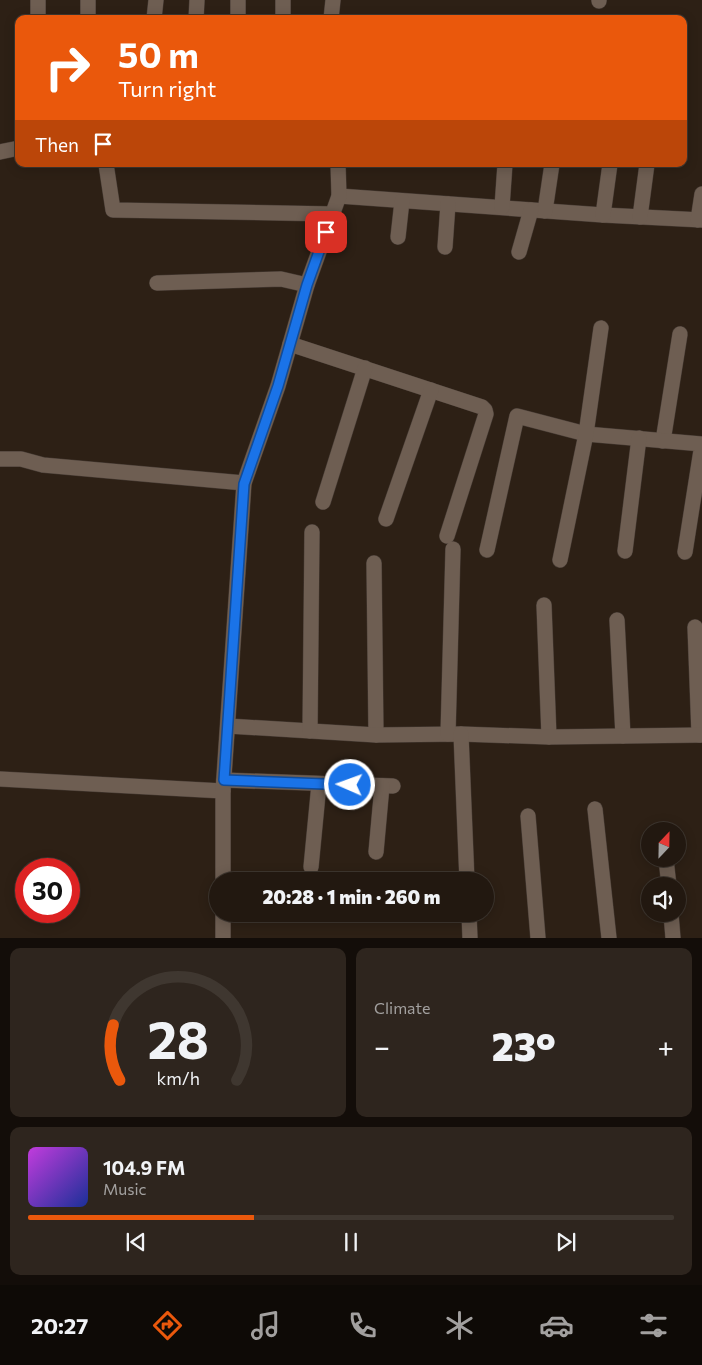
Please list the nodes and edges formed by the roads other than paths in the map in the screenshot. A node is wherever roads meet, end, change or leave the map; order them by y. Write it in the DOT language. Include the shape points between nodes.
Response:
graph roads {
  1 [pos="38,0"];
  2 [pos="88,0"];
  3 [pos="156,0"];
  4 [pos="197,0"];
  5 [pos="238,0"];
  6 [pos="283,0"];
  7 [pos="333,0"];
  8 [pos="38,15"];
  9 [pos="88,15"];
  10 [pos="154,15"];
  11 [pos="196,15"];
  12 [pos="238,15"];
  13 [pos="283,15"];
  14 [pos="331,15"];
  15 [pos="15,149"];
  16 [pos="0,152"];
  17 [pos="106,167"];
  18 [pos="338,167"];
  19 [pos="505,167"];
  20 [pos="551,167"];
  21 [pos="610,167"];
  22 [pos="647,167"];
  23 [pos="702,194"];
  24 [pos="339,196"];
  25 [pos="402,201"];
  26 [pos="448,204"];
  27 [pos="502,208"];
  28 [pos="538,210"];
  29 [pos="332,214"];
  30 [pos="603,215"];
  31 [pos="640,217"];
  32 [pos="700,220"];
  33 [pos="398,237"];
  34 [pos="445,247"];
  35 [pos="519,252"];
  36 [pos="158,283"];
  37 [pos="307,285"];
  38 [pos="601,328"];
  39 [pos="680,334"];
  40 [pos="290,344"];
  41 [pos="365,368"];
  42 [pos="431,390"];
  43 [pos="586,434"];
  44 [pos="640,438"];
  45 [pos="663,440"];
  46 [pos="0,459"];
  47 [pos="244,484"];
  48 [pos="323,502"];
  49 [pos="386,518"];
  50 [pos="312,532"];
  51 [pos="487,550"];
  52 [pos="625,551"];
  53 [pos="685,552"];
  54 [pos="560,560"];
  55 [pos="374,563"];
  56 [pos="544,605"];
  57 [pos="617,620"];
  58 [pos="695,627"];
  59 [pos="228,726"];
  60 [pos="310,731"];
  61 [pos="454,734"];
  62 [pos="376,735"];
  63 [pos="700,735"];
  64 [pos="623,736"];
  65 [pos="549,737"];
  66 [pos="0,779"];
  67 [pos="319,784"];
  68 [pos="224,786"];
  69 [pos="595,809"];
  70 [pos="528,816"];
  71 [pos="376,852"];
  72 [pos="311,867"];
  73 [pos="223,872"];
  74 [pos="466,872"];
  75 [pos="223,922"];
  76 [pos="469,922"];
  77 [pos="672,922"];
  78 [pos="223,938"];
  79 [pos="470,938"];
  80 [pos="538,938"];
  81 [pos="609,938"];
  82 [pos="673,938"];
  1 -- 8 [label="street"];
  2 -- 9 [label="street"];
  3 -- 10 [label="street"];
  4 -- 11 [label="street"];
  5 -- 12 [label="street"];
  6 -- 13 [label="street"];
  7 -- 14 [label="street"];
  15 -- 16 [label="street"];
  17 -- 29 [label="street" via="113,210"];
  18 -- 24 [label="street"];
  19 -- 27 [label="street"];
  20 -- 28 [label="street"];
  21 -- 30 [label="street"];
  22 -- 31 [label="street"];
  23 -- 32 [label="street"];
  24 -- 25 [label="street"];
  24 -- 29 [label="street"];
  25 -- 26 [label="street"];
  25 -- 33 [label="street"];
  26 -- 27 [label="street"];
  26 -- 34 [label="street"];
  27 -- 28 [label="street"];
  28 -- 30 [label="street"];
  28 -- 35 [label="street"];
  29 -- 37 [label="street"];
  30 -- 31 [label="street"];
  31 -- 32 [label="street"];
  36 -- 37 [label="street" via="281,279"];
  37 -- 40 [label="street"];
  38 -- 43 [label="street"];
  39 -- 45 [label="street"];
  40 -- 41 [label="street"];
  40 -- 47 [label="street"];
  41 -- 42 [label="street"];
  41 -- 48 [label="street"];
  42 -- 49 [label="street"];
  42 -- 61 [label="street" via="482,407 486,414 450,542"];
  43 -- 44 [label="street"];
  43 -- 51 [label="street" via="517,416"];
  43 -- 54 [label="street"];
  44 -- 45 [label="street"];
  44 -- 52 [label="street"];
  45 -- 53 [label="street" via="702,444"];
  46 -- 47 [label="street"];
  47 -- 59 [label="street"];
  50 -- 60 [label="street"];
  55 -- 62 [label="street"];
  56 -- 65 [label="street"];
  57 -- 64 [label="street"];
  58 -- 63 [label="street"];
  59 -- 60 [label="street"];
  59 -- 68 [label="street"];
  60 -- 62 [label="street"];
  61 -- 62 [label="street"];
  61 -- 65 [label="street"];
  61 -- 74 [label="street"];
  63 -- 64 [label="street"];
  64 -- 65 [label="street"];
  66 -- 68 [label="street"];
  67 -- 68 [label="street"];
  67 -- 71 [label="street" via="388,786"];
  67 -- 72 [label="street"];
  68 -- 73 [label="street"];
  69 -- 81 [label="street"];
  70 -- 80 [label="street"];
  75 -- 78 [label="street"];
  76 -- 79 [label="street"];
  77 -- 82 [label="street"];
}
